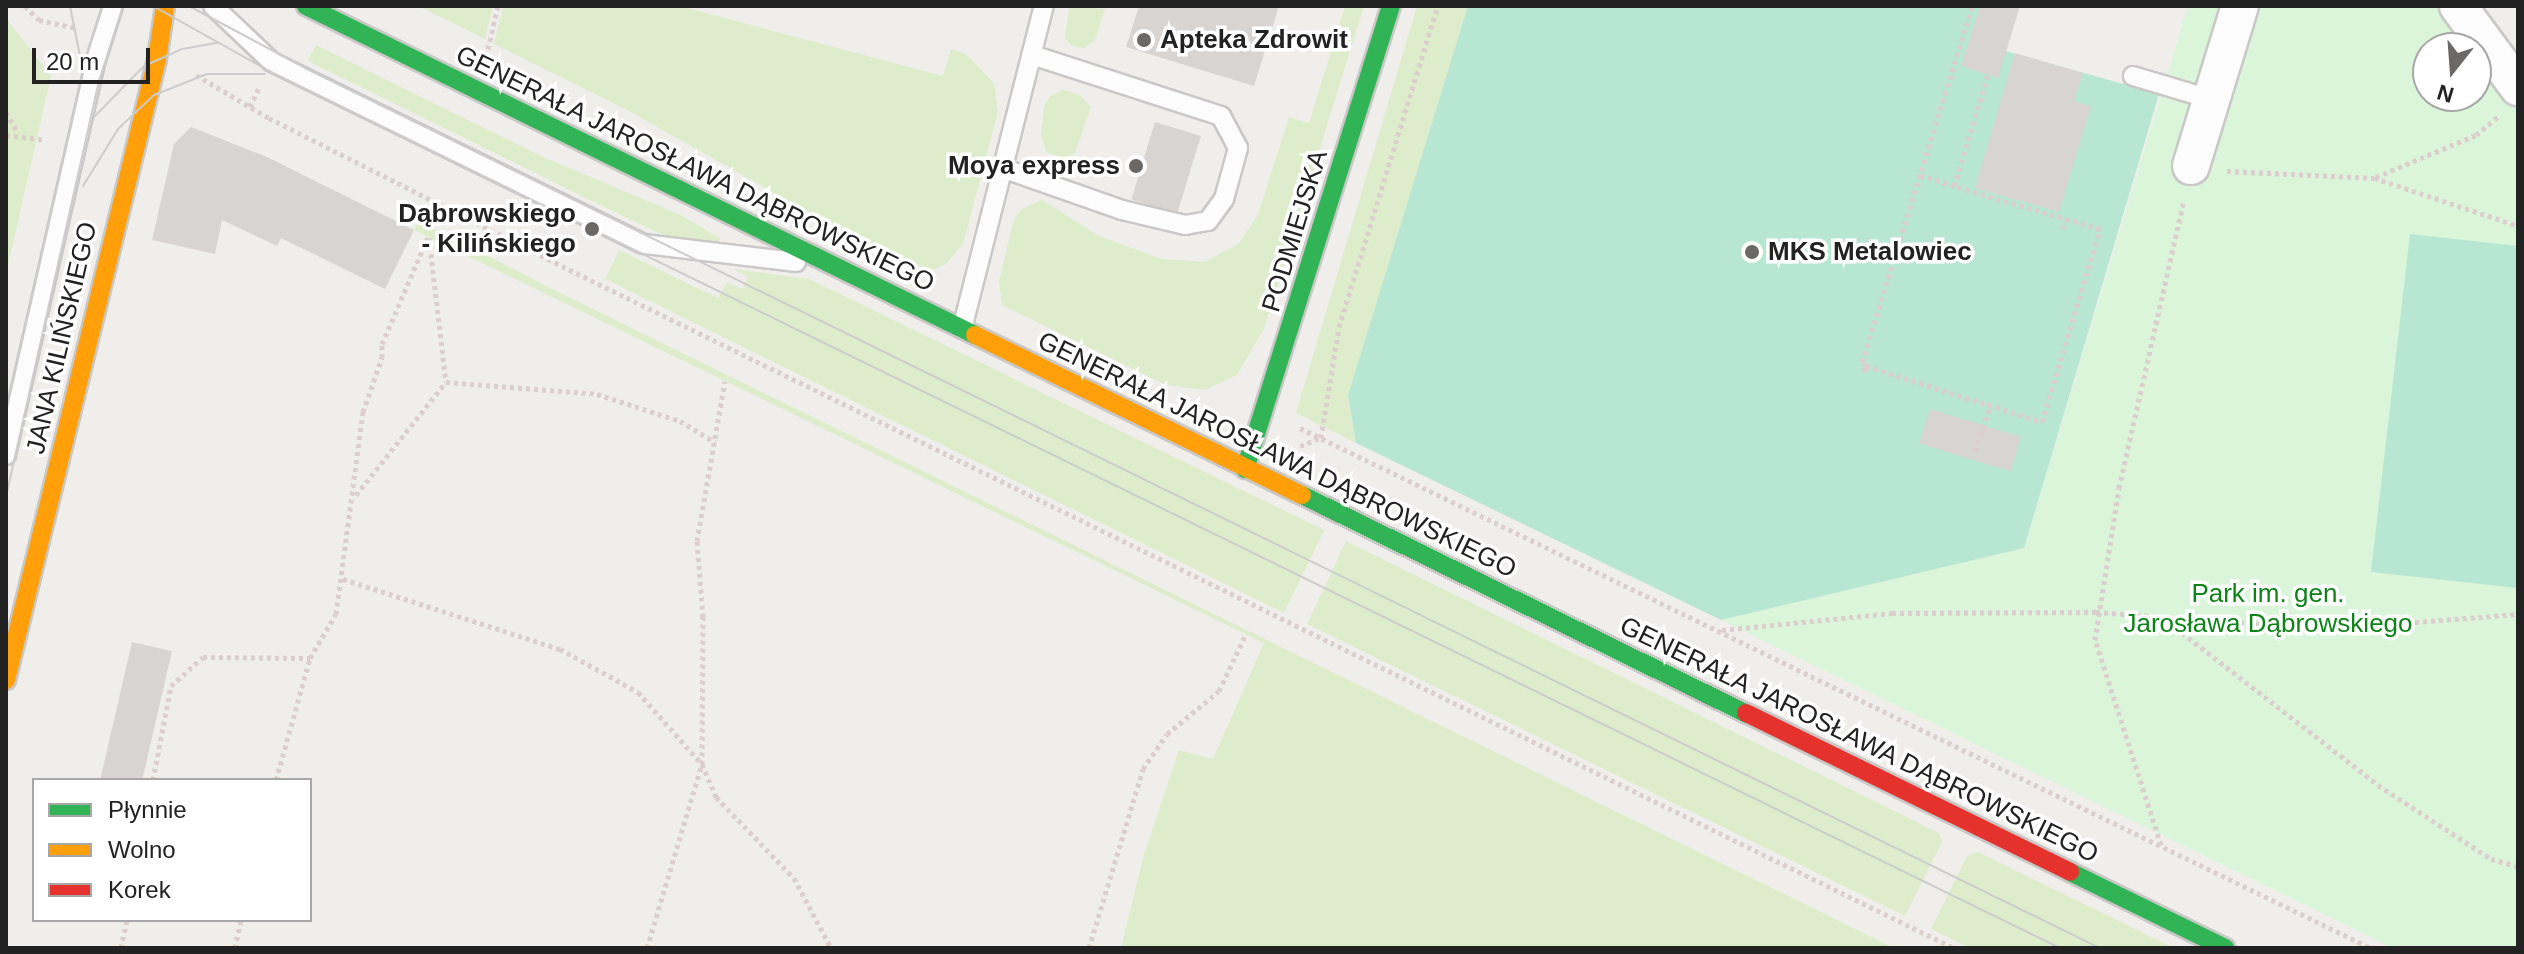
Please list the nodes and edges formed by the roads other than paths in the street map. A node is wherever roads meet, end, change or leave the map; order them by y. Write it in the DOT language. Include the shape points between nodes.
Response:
graph roads {
  1 [pos="113,6"];
  2 [pos="165,6"];
  3 [pos="213,6"];
  4 [pos="306,6"];
  5 [pos="1044,6"];
  6 [pos="1391,6"];
  7 [pos="2240,6"];
  8 [pos="2458,6"];
  9 [pos="1032,55"];
  10 [pos="2133,76"];
  11 [pos="2513,98"];
  12 [pos="2210,99"];
  13 [pos="2191,166"];
  14 [pos="1005,169"];
  15 [pos="831,265"];
  16 [pos="962,329"];
  17 [pos="6,455"];
  18 [pos="1245,469"];
  19 [pos="6,680"];
  20 [pos="2225,948"];
  1 -- 17 [label="lane" via="95,63"];
  2 -- 19 [label="street, JANA KILIŃSKIEGO" via="157,59"];
  3 -- 15 [label="lane" via="272,62 644,244"];
  4 -- 15 [label="street, GENERAŁA JAROSŁAWA DĄBROWSKIEGO"];
  5 -- 9 [label="lane"];
  6 -- 18 [label="street, PODMIEJSKA"];
  7 -- 12 [label="street"];
  8 -- 11 [label="street"];
  9 -- 14 [label="lane"];
  9 -- 14 [label="lane" via="1221,116 1238,148 1224,199 1208,221 1185,225 1122,210"];
  10 -- 12 [label="lane"];
  12 -- 13 [label="street"];
  14 -- 16 [label="lane"];
  15 -- 16 [label="street, GENERAŁA JAROSŁAWA DĄBROWSKIEGO"];
  16 -- 18 [label="street, GENERAŁA JAROSŁAWA DĄBROWSKIEGO"];
  18 -- 20 [label="street, GENERAŁA JAROSŁAWA DĄBROWSKIEGO"];
}
